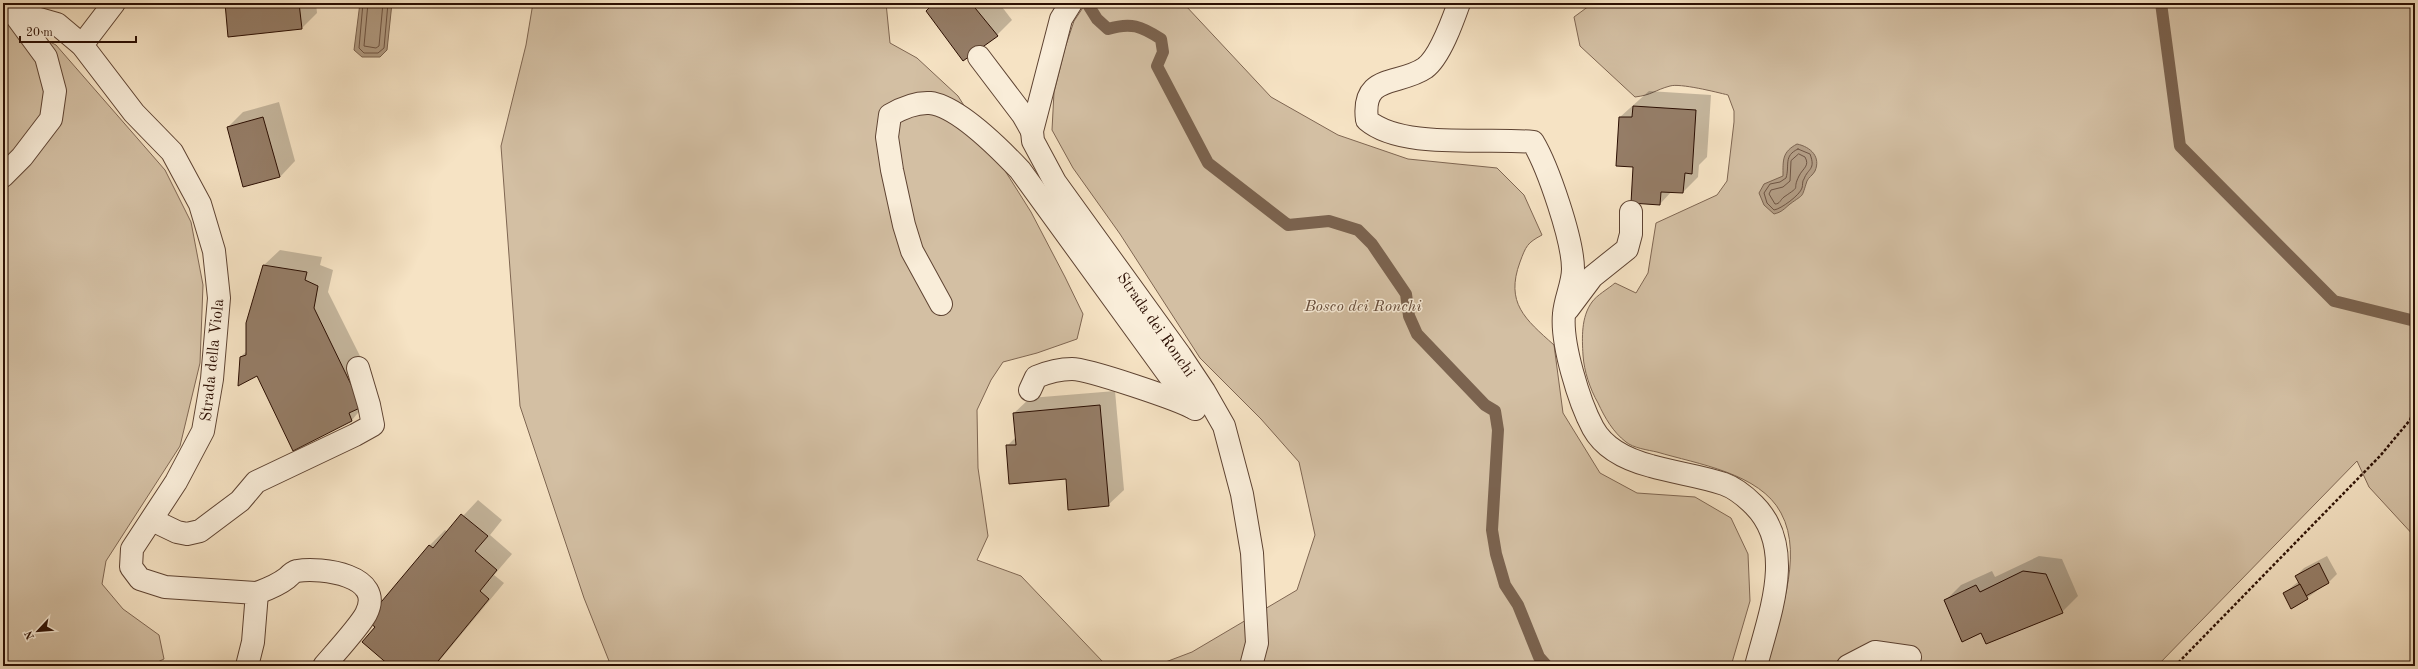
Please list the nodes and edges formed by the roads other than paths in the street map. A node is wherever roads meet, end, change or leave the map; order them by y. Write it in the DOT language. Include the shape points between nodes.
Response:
graph roads {
  1 [pos="114,3"];
  2 [pos="1071,3"];
  3 [pos="1459,3"];
  4 [pos="9,8"];
  5 [pos="82,45"];
  6 [pos="979,58"];
  7 [pos="1032,131"];
  8 [pos="3,176"];
  9 [pos="1631,212"];
  10 [pos="941,304"];
  11 [pos="1564,315"];
  12 [pos="358,368"];
  13 [pos="1030,390"];
  14 [pos="1192,407"];
  15 [pos="1224,426"];
  16 [pos="152,520"];
  17 [pos="257,593"];
  18 [pos="1910,657"];
  19 [pos="247,666"];
  20 [pos="324,666"];
  21 [pos="1251,666"];
  22 [pos="1756,666"];
  23 [pos="1848,666"];
  1 -- 5 [label="street"];
  2 -- 7 [label="street" via="1061,19"];
  3 -- 11 [label="street" via="1438,51 1425,68 1384,81 1372,91 1365,106 1367,120 1378,129 1419,138 1533,142 1541,155 1570,245 1573,270"];
  4 -- 5 [label="street, Strada della Viola" via="57,24"];
  4 -- 8 [label="street, Strada della Viola" via="46,57 55,91 51,119 22,157"];
  5 -- 16 [label="street, Strada della Viola" via="134,113 172,152 200,204 214,251 219,298 212,379 203,431"];
  6 -- 7 [label="street, Strada dei Ronchi" via="1023,114"];
  7 -- 15 [label="street, Strada dei Ronchi" via="1033,142 1055,182 1180,355"];
  9 -- 11 [label="street" via="1631,234 1627,249 1592,277"];
  10 -- 14 [label="street" via="912,251 892,170 887,137 890,115 906,106 931,103 958,115 992,141 1020,170"];
  11 -- 22 [label="street" via="1567,355 1582,399 1593,428 1610,449 1639,463 1726,484 1745,497 1768,520 1773,534 1777,574 1774,598"];
  12 -- 16 [label="street" via="373,425 256,482 240,501 200,531 187,534 177,532"];
  13 -- 14 [label="street" via="1036,377 1053,370 1074,369 1098,374"];
  14 -- 15 [label="street"];
  15 -- 21 [label="street, Strada dei Ronchi" via="1242,494 1252,553 1257,643"];
  16 -- 17 [label="street, Strada della Viola" via="132,549 131,567 140,579 165,587"];
  17 -- 19 [label="street" via="253,642"];
  17 -- 20 [label="street" via="279,584 295,571 349,576 362,582 370,596 367,613"];
  18 -- 23 [label="street" via="1875,652"];
}
